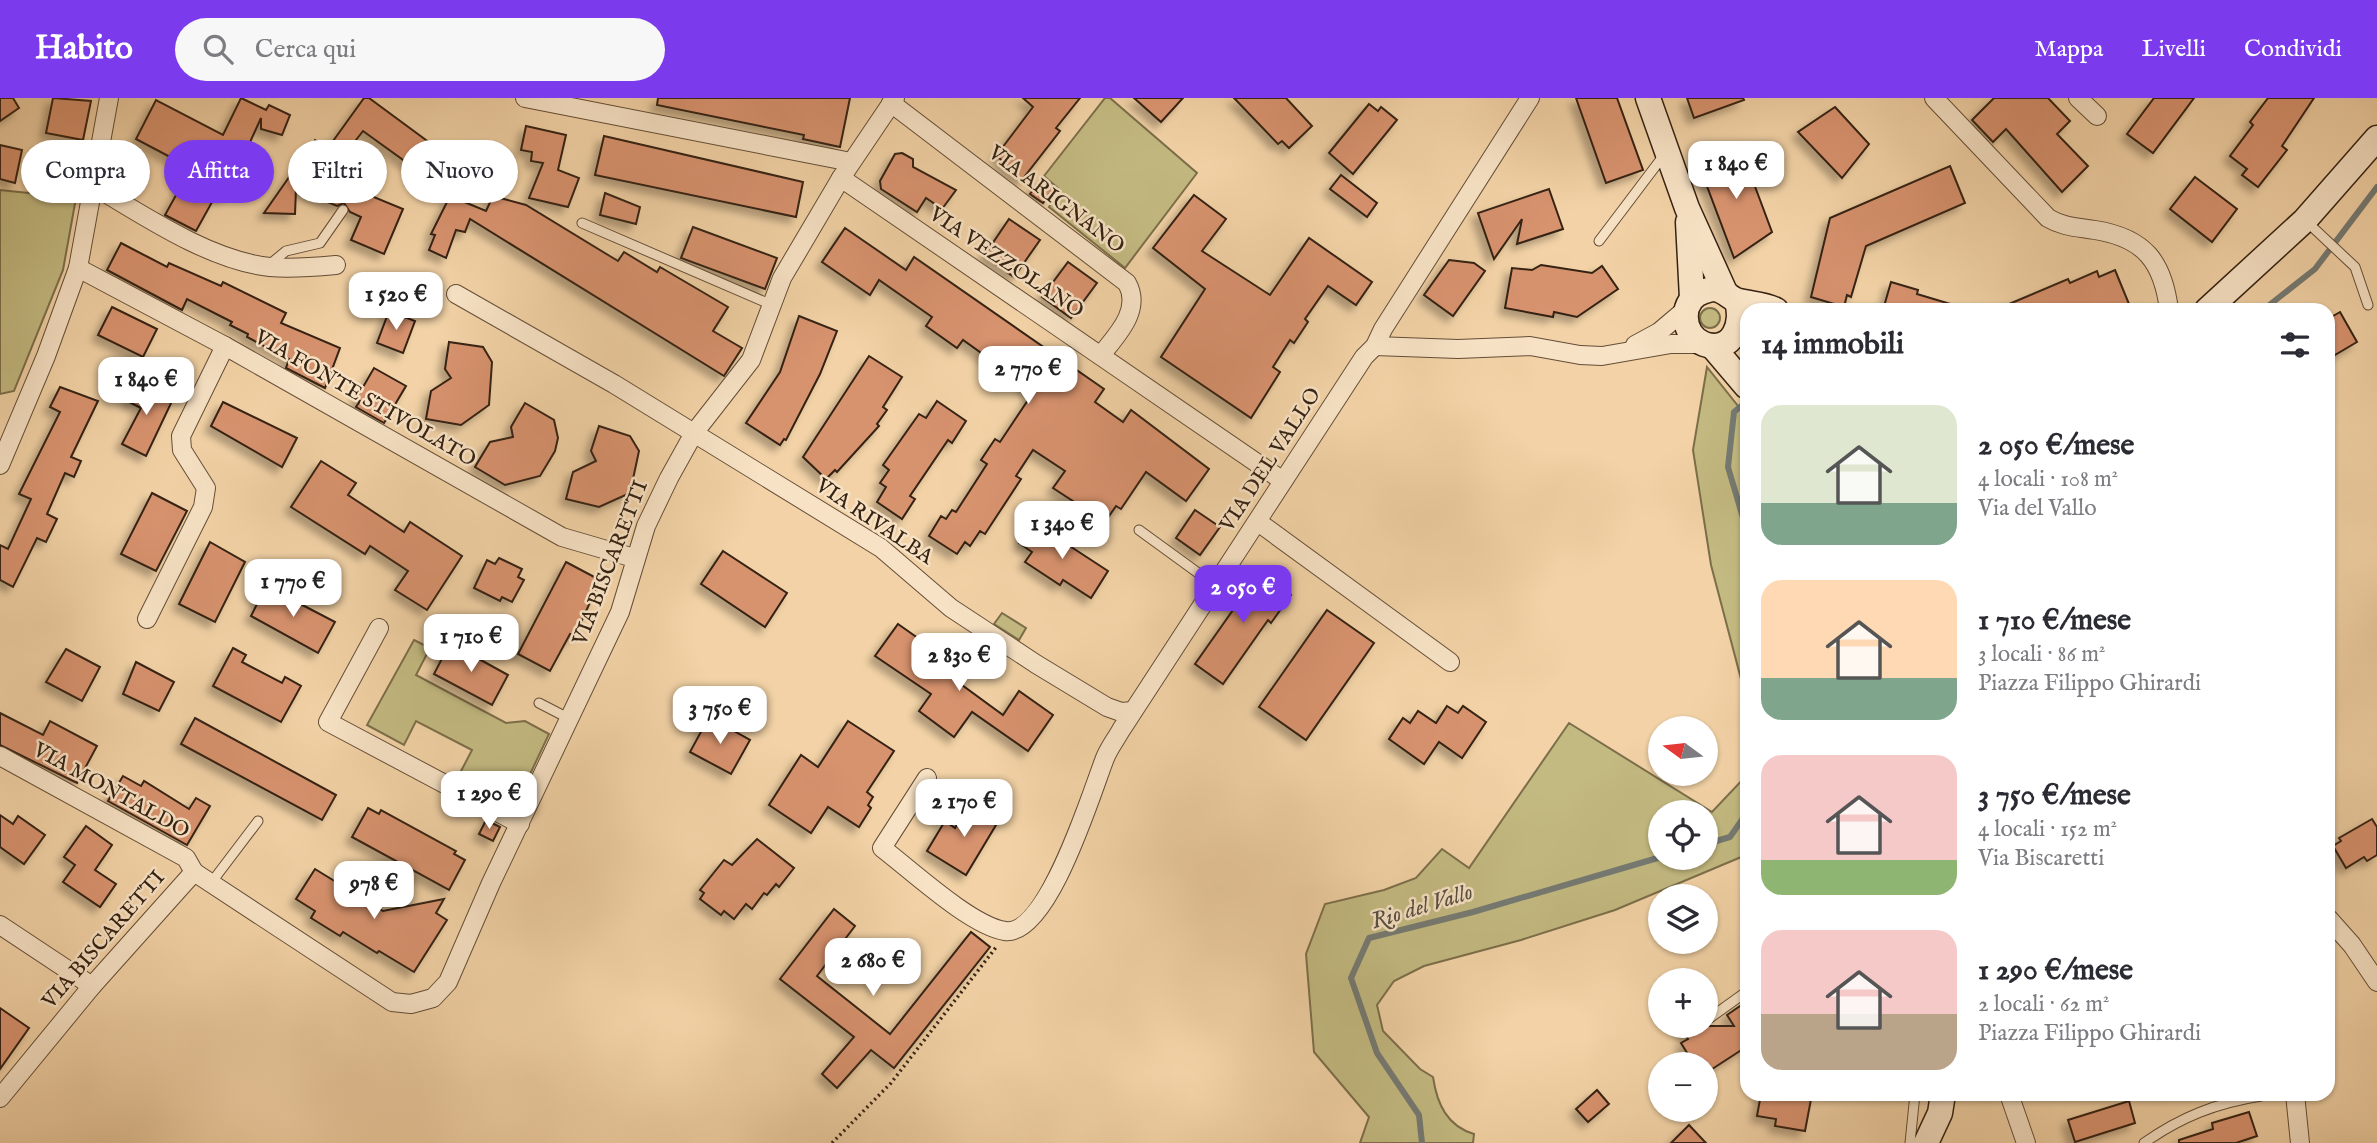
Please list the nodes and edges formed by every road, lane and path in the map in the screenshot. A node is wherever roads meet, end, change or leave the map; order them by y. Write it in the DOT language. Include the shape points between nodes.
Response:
graph roads {
  1 [pos="109,98"];
  2 [pos="525,98"];
  3 [pos="1530,98"];
  4 [pos="1648,98"];
  5 [pos="1934,98"];
  6 [pos="2078,98"];
  7 [pos="893,100"];
  8 [pos="2096,116"];
  9 [pos="2377,138"];
  10 [pos="102,140"];
  11 [pos="1667,151"];
  12 [pos="851,162"];
  13 [pos="841,178"];
  14 [pos="91,203"];
  15 [pos="122,203"];
  16 [pos="1687,208"];
  17 [pos="343,210"];
  18 [pos="582,223"];
  19 [pos="2313,227"];
  20 [pos="1599,241"];
  21 [pos="335,265"];
  22 [pos="268,267"];
  23 [pos="78,268"];
  24 [pos="456,295"];
  25 [pos="2168,303"];
  26 [pos="2216,303"];
  27 [pos="1689,304"];
  28 [pos="2368,304"];
  29 [pos="772,305"];
  30 [pos="1728,324"];
  31 [pos="225,346"];
  32 [pos="1376,346"];
  33 [pos="1622,351"];
  34 [pos="1101,355"];
  35 [pos="1740,372"];
  36 [pos="8,422"];
  37 [pos="694,433"];
  38 [pos="0,465"];
  39 [pos="1283,481"];
  40 [pos="1258,522"];
  41 [pos="1139,530"];
  42 [pos="634,558"];
  43 [pos="1216,586"];
  44 [pos="147,619"];
  45 [pos="379,628"];
  46 [pos="1450,662"];
  47 [pos="539,703"];
  48 [pos="1133,711"];
  49 [pos="570,719"];
  50 [pos="0,756"];
  51 [pos="927,778"];
  52 [pos="258,821"];
  53 [pos="520,824"];
  54 [pos="194,872"];
  55 [pos="211,883"];
  56 [pos="0,925"];
  57 [pos="2335,926"];
  58 [pos="1008,932"];
  59 [pos="2377,982"];
  60 [pos="92,986"];
  61 [pos="1740,996"];
  62 [pos="1718,1012"];
  63 [pos="0,1098"];
  64 [pos="1914,1101"];
  65 [pos="1942,1101"];
  66 [pos="2011,1101"];
  67 [pos="2229,1101"];
  68 [pos="2296,1101"];
  69 [pos="832,1143"];
  70 [pos="1910,1143"];
  71 [pos="1926,1143"];
  72 [pos="2026,1143"];
  73 [pos="2144,1143"];
  74 [pos="2300,1143"];
  1 -- 10 [label="street"];
  2 -- 12 [label="street"];
  3 -- 32 [label="street, VIA DEL VALLO"];
  4 -- 11 [label="main road"];
  5 -- 25 [label="street" via="2048,218 2066,227 2107,232 2152,258 2165,280"];
  6 -- 8 [label="street"];
  7 -- 12 [label="street, VIA BISCARETTI"];
  7 -- 34 [label="street, VIA ARIGNANO" via="1127,283 1133,298 1131,311"];
  9 -- 19 [label="main road"];
  11 -- 16 [label="main road"];
  11 -- 20 [label="lane"];
  12 -- 13 [label="street, VIA BISCARETTI"];
  13 -- 29 [label="street, VIA BISCARETTI" via="782,278"];
  13 -- 34 [label="street, VIA VEZZOLANO"];
  14 -- 23 [label="street"];
  15 -- 22 [label="street" via="215,252"];
  16 -- 27 [label="main road"];
  16 -- 30 [label="main road"];
  17 -- 22 [label="lane" via="320,243 286,251"];
  18 -- 29 [label="lane"];
  19 -- 26 [label="main road"];
  19 -- 28 [label="lane" via="2355,268"];
  21 -- 22 [label="street"];
  23 -- 31 [label="street, VIA FONTE STIVOLATO"];
  23 -- 36 [label="street" via="46,356"];
  24 -- 37 [label="street, VIA RIVALBA"];
  27 -- 30 [label="main road" via="1702,291 1714,289"];
  27 -- 30 [label="main road" via="1685,324 1692,337"];
  27 -- 33 [label="street" via="1659,332"];
  29 -- 37 [label="street, VIA BISCARETTI" via="751,360"];
  30 -- 33 [label="street" via="1671,344"];
  30 -- 35 [label="main road"];
  31 -- 42 [label="street, VIA FONTE STIVOLATO" via="562,537"];
  31 -- 44 [label="street" via="181,436 182,450 206,488 203,507"];
  32 -- 33 [label="street" via="1530,346 1591,356"];
  32 -- 39 [label="street, VIA DEL VALLO" via="1364,356"];
  34 -- 39 [label="street, VIA VEZZOLANO"];
  36 -- 38 [label="street"];
  37 -- 42 [label="street, VIA BISCARETTI"];
  37 -- 48 [label="street, VIA RIVALBA" via="881,548 990,635 1107,707"];
  39 -- 40 [label="street, VIA DEL VALLO"];
  40 -- 43 [label="street, VIA DEL VALLO"];
  40 -- 46 [label="street"];
  41 -- 43 [label="lane"];
  42 -- 49 [label="street, VIA BISCARETTI" via="620,612"];
  43 -- 48 [label="street, VIA DEL VALLO"];
  45 -- 53 [label="street" via="328,722"];
  47 -- 49 [label="lane"];
  48 -- 58 [label="street, VIA DEL VALLO" via="1107,755 1067,861 1028,924"];
  49 -- 53 [label="street, VIA BISCARETTI"];
  50 -- 54 [label="street, VIA MONTALDO" via="186,858"];
  51 -- 58 [label="street" via="882,848 983,924"];
  52 -- 55 [label="lane"];
  53 -- 55 [label="street, VIA BISCARETTI" via="448,982 433,998 411,1004 392,1002"];
  54 -- 55 [label="street, VIA BISCARETTI"];
  54 -- 60 [label="street, VIA BISCARETTI"];
  56 -- 60 [label="street"];
  57 -- 59 [label="street"];
  58 -- 69 [label="path" via="891,1083"];
  60 -- 63 [label="street, VIA BISCARETTI"];
  61 -- 62 [label="lane"];
  64 -- 70 [label="lane"];
  65 -- 71 [label="main road"];
  66 -- 72 [label="street"];
  67 -- 73 [label="lane" via="2173,1122"];
  68 -- 74 [label="street"];
}
